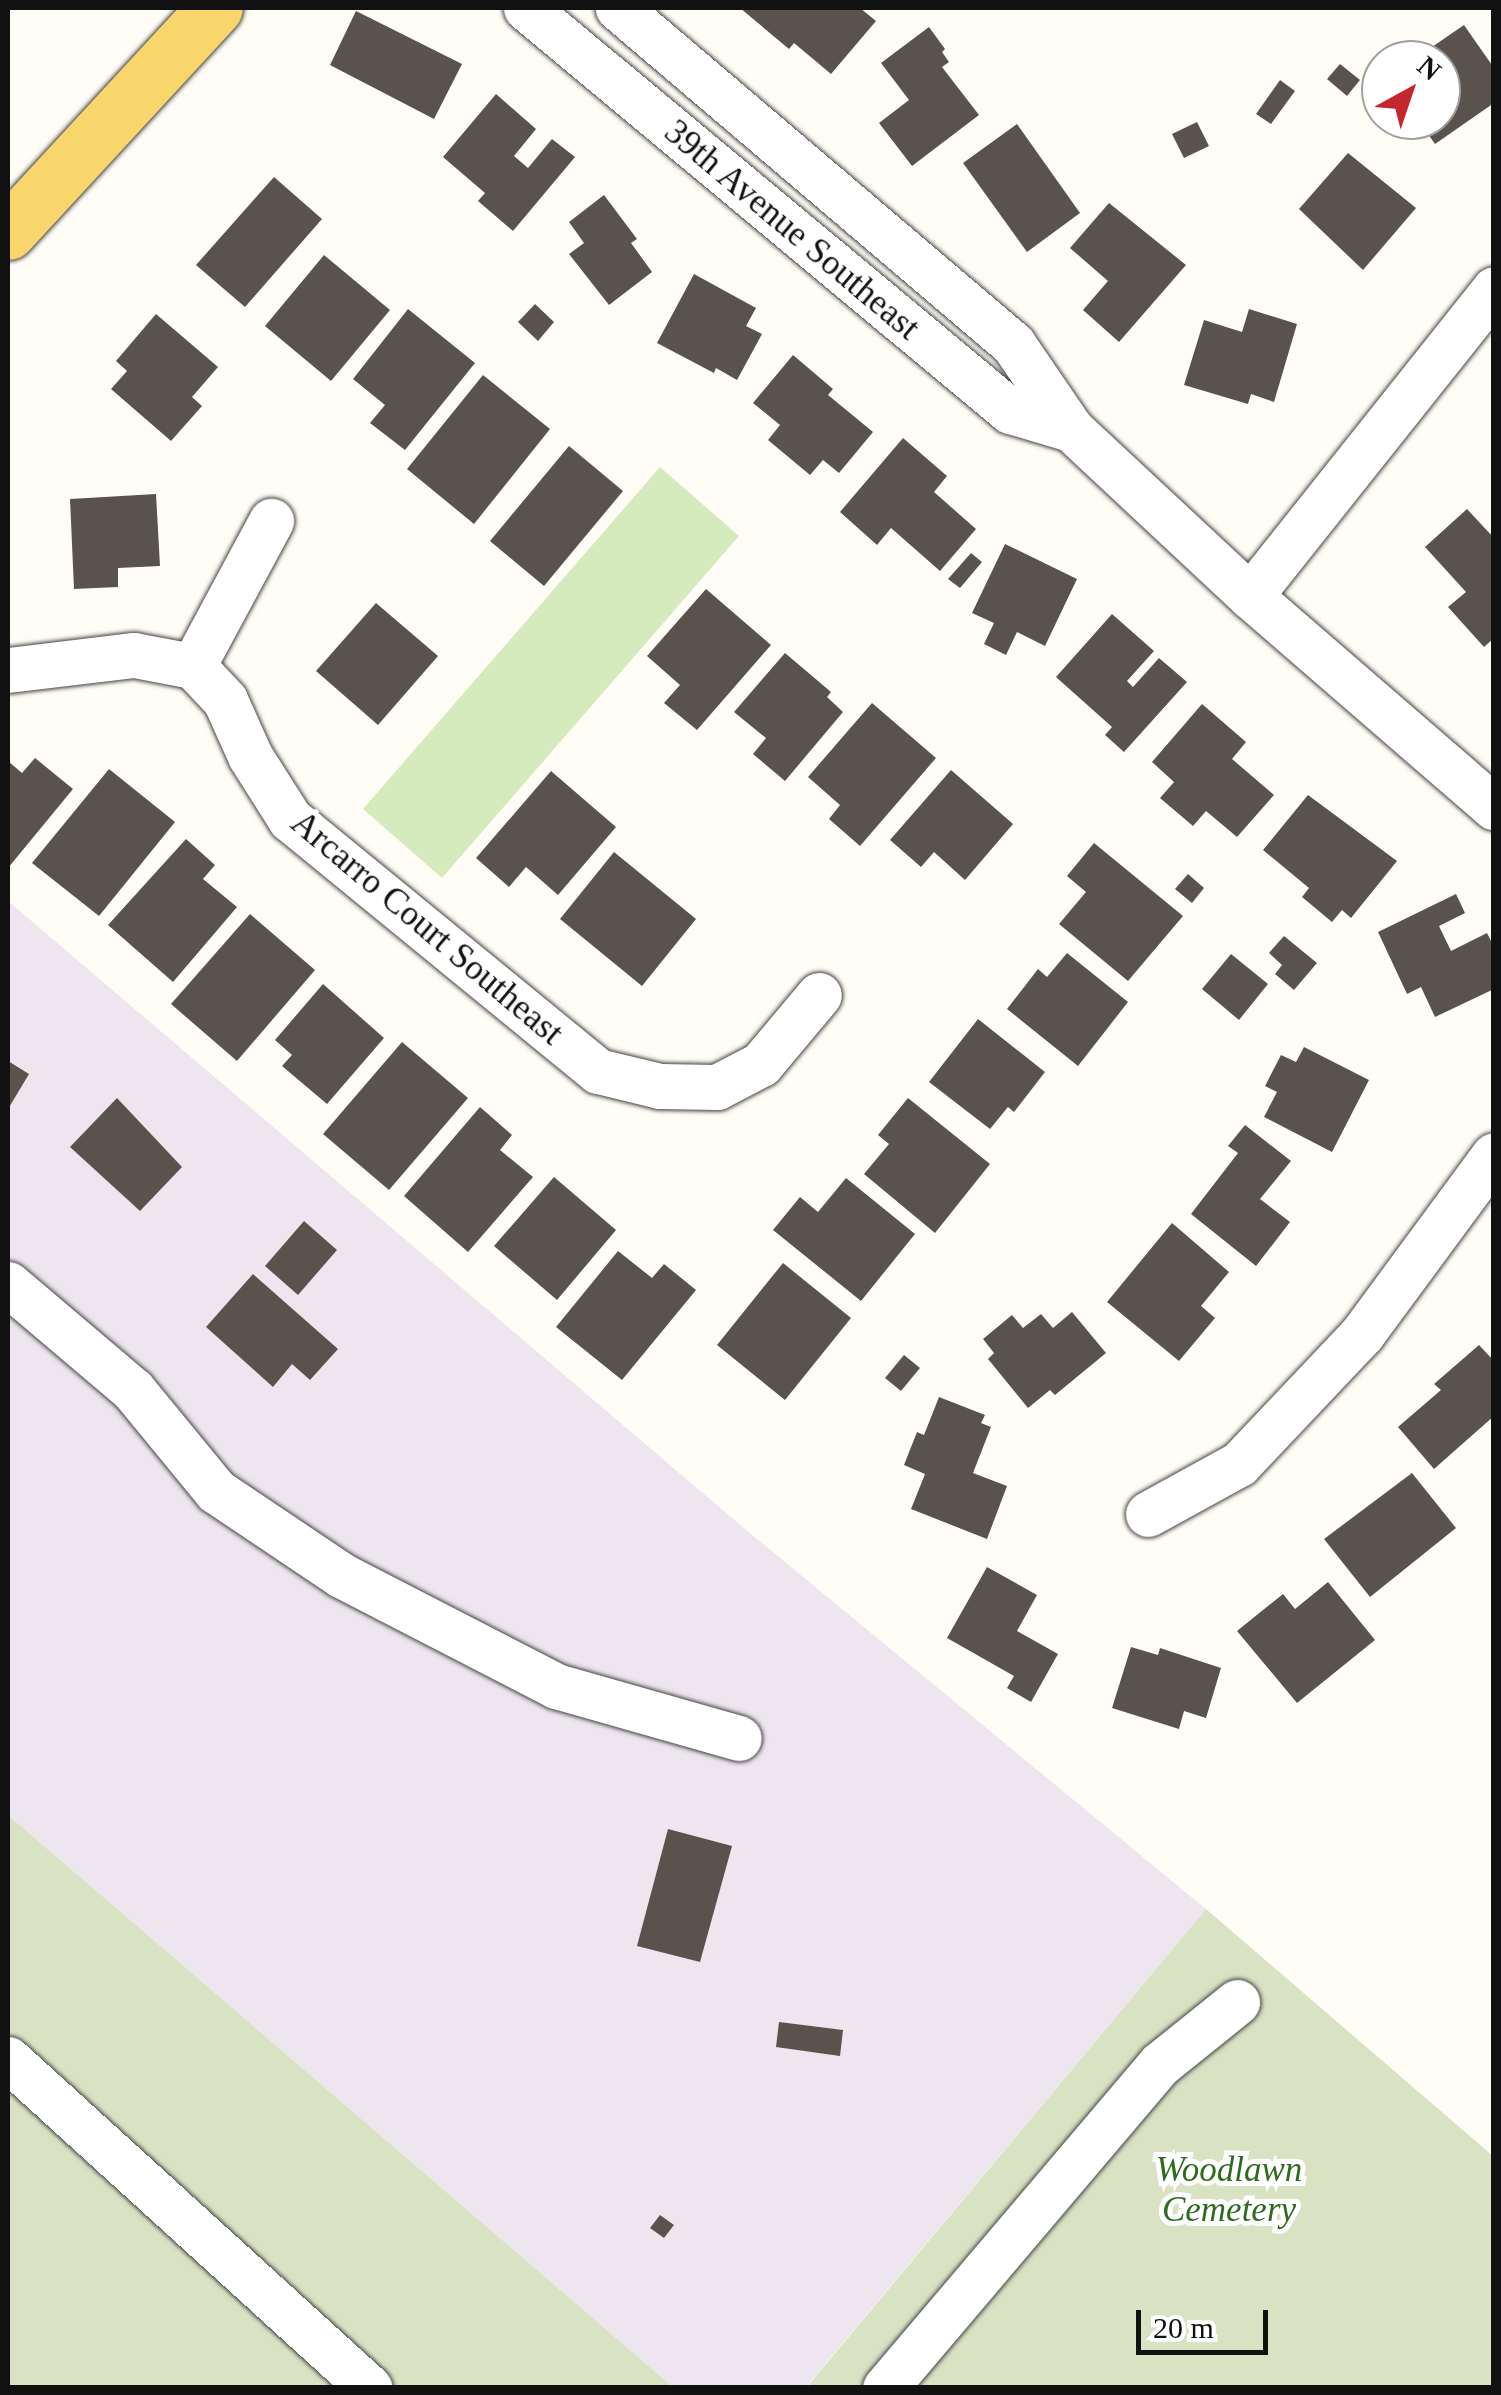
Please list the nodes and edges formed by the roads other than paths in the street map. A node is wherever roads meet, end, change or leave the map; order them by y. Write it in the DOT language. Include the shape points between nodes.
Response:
graph roads {
  1 [pos="215,8"];
  2 [pos="526,8"];
  3 [pos="618,8"];
  4 [pos="8,232"];
  5 [pos="1494,289"];
  6 [pos="1071,429"];
  7 [pos="271,521"];
  8 [pos="1250,596"];
  9 [pos="192,666"];
  10 [pos="8,670"];
  11 [pos="1494,807"];
  12 [pos="819,995"];
  13 [pos="1494,1155"];
  14 [pos="8,1284"];
  15 [pos="1148,1514"];
  16 [pos="739,1738"];
  17 [pos="1237,2002"];
  18 [pos="8,2060"];
  19 [pos="370,2388"];
  20 [pos="885,2388"];
  1 -- 4 [label="main road"];
  2 -- 6 [label="street, 39th Avenue Southeast" via="1010,411"];
  3 -- 6 [label="street, 39th Avenue Southeast" via="1013,344"];
  5 -- 8 [label="street"];
  6 -- 8 [label="street, 39th Avenue Southeast"];
  7 -- 9 [label="street"];
  8 -- 11 [label="street, 39th Avenue Southeast"];
  9 -- 10 [label="street" via="134,655"];
  9 -- 12 [label="street, Arcarro Court Southeast" via="225,700 290,819 598,1070 660,1086 716,1087 761,1064"];
  13 -- 15 [label="street" via="1362,1334 1239,1464"];
  14 -- 16 [label="street" via="133,1390 216,1491 341,1575 556,1686"];
  17 -- 20 [label="street" via="1160,2064"];
  18 -- 19 [label="street"];
}
